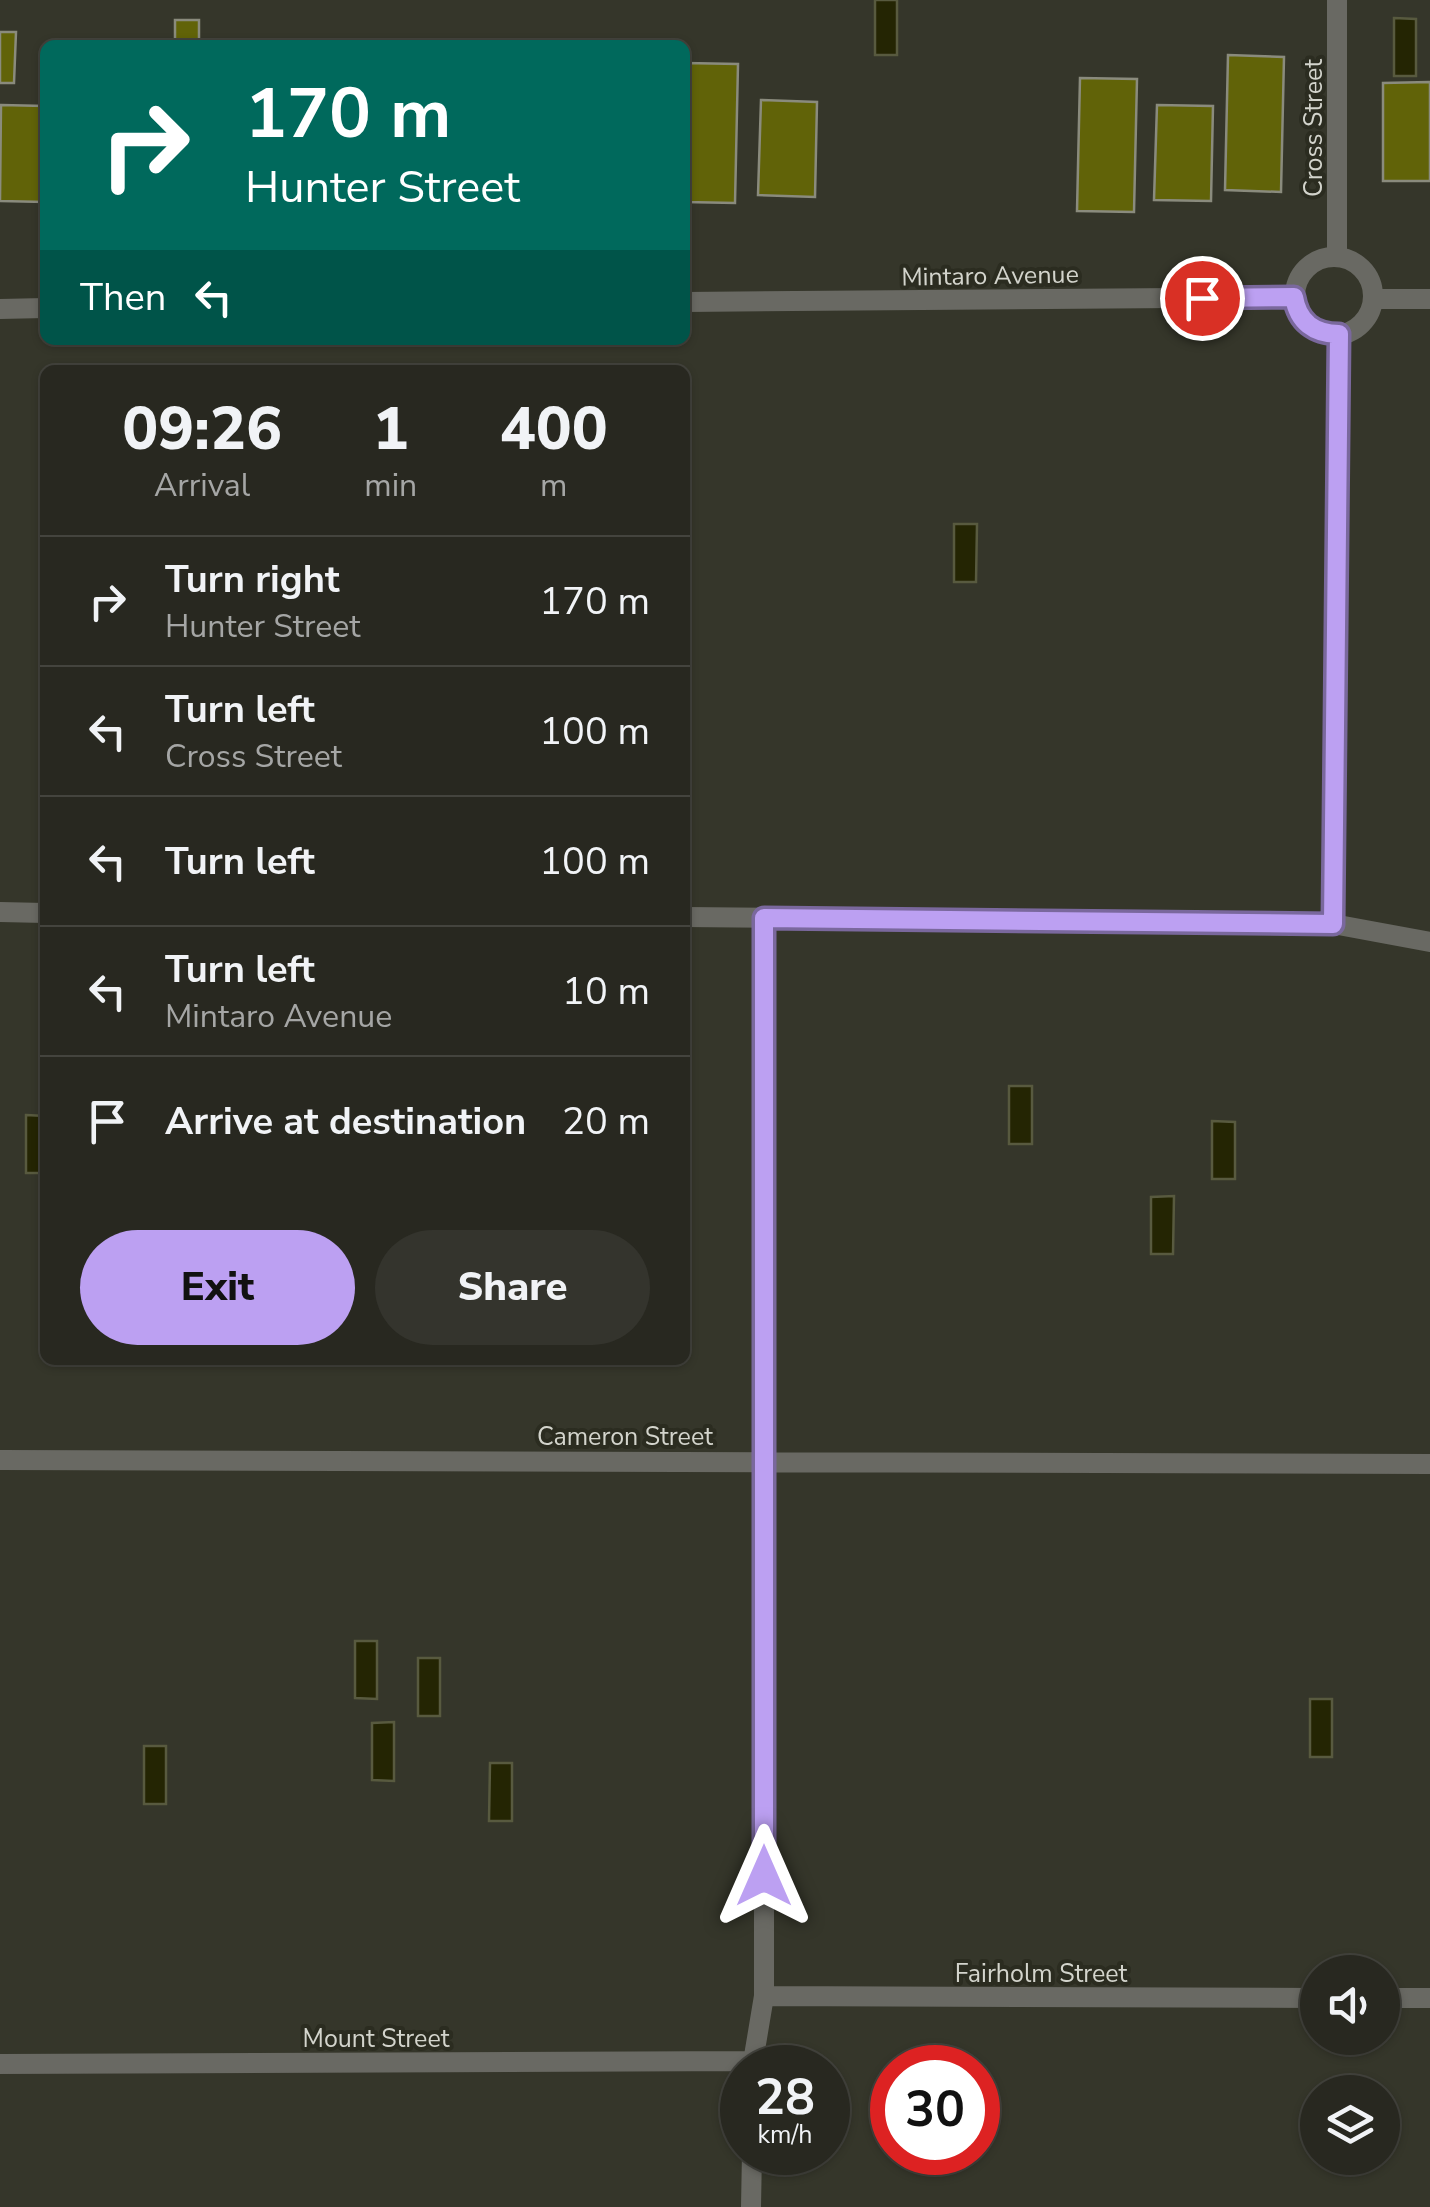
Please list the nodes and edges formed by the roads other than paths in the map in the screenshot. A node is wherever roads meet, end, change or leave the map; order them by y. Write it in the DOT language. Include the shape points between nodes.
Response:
graph roads {
  1 [pos="1338,0"];
  2 [pos="1337,256"];
  3 [pos="1294,297"];
  4 [pos="1372,299"];
  5 [pos="1430,299"];
  6 [pos="690,302"];
  7 [pos="0,308"];
  8 [pos="40,308"];
  9 [pos="1339,334"];
  10 [pos="0,912"];
  11 [pos="40,913"];
  12 [pos="690,917"];
  13 [pos="764,918"];
  14 [pos="1333,924"];
  15 [pos="1430,942"];
  16 [pos="0,1460"];
  17 [pos="764,1461"];
  18 [pos="1430,1464"];
  19 [pos="764,1996"];
  20 [pos="1300,1998"];
  21 [pos="1400,1998"];
  22 [pos="1430,1998"];
  23 [pos="755,2045"];
  24 [pos="0,2064"];
  25 [pos="720,2064"];
  26 [pos="752,2175"];
  27 [pos="751,2207"];
  1 -- 2 [label="street, Cross Street"];
  2 -- 3 [label="street" via="1302,272"];
  2 -- 4 [label="street" via="1368,276"];
  3 -- 6 [label="street, Mintaro Avenue"];
  3 -- 9 [label="street" via="1304,321"];
  4 -- 5 [label="street"];
  4 -- 9 [label="street" via="1363,322"];
  7 -- 8 [label="street"];
  9 -- 14 [label="street"];
  10 -- 11 [label="street"];
  12 -- 13 [label="street"];
  13 -- 14 [label="street"];
  13 -- 17 [label="street"];
  14 -- 15 [label="street"];
  16 -- 17 [label="street, Cameron Street"];
  17 -- 18 [label="street, Cameron Street"];
  17 -- 19 [label="street"];
  19 -- 20 [label="street, Fairholm Street"];
  19 -- 23 [label="street"];
  21 -- 22 [label="street"];
  24 -- 25 [label="street, Mount Street"];
  26 -- 27 [label="street"];
}
